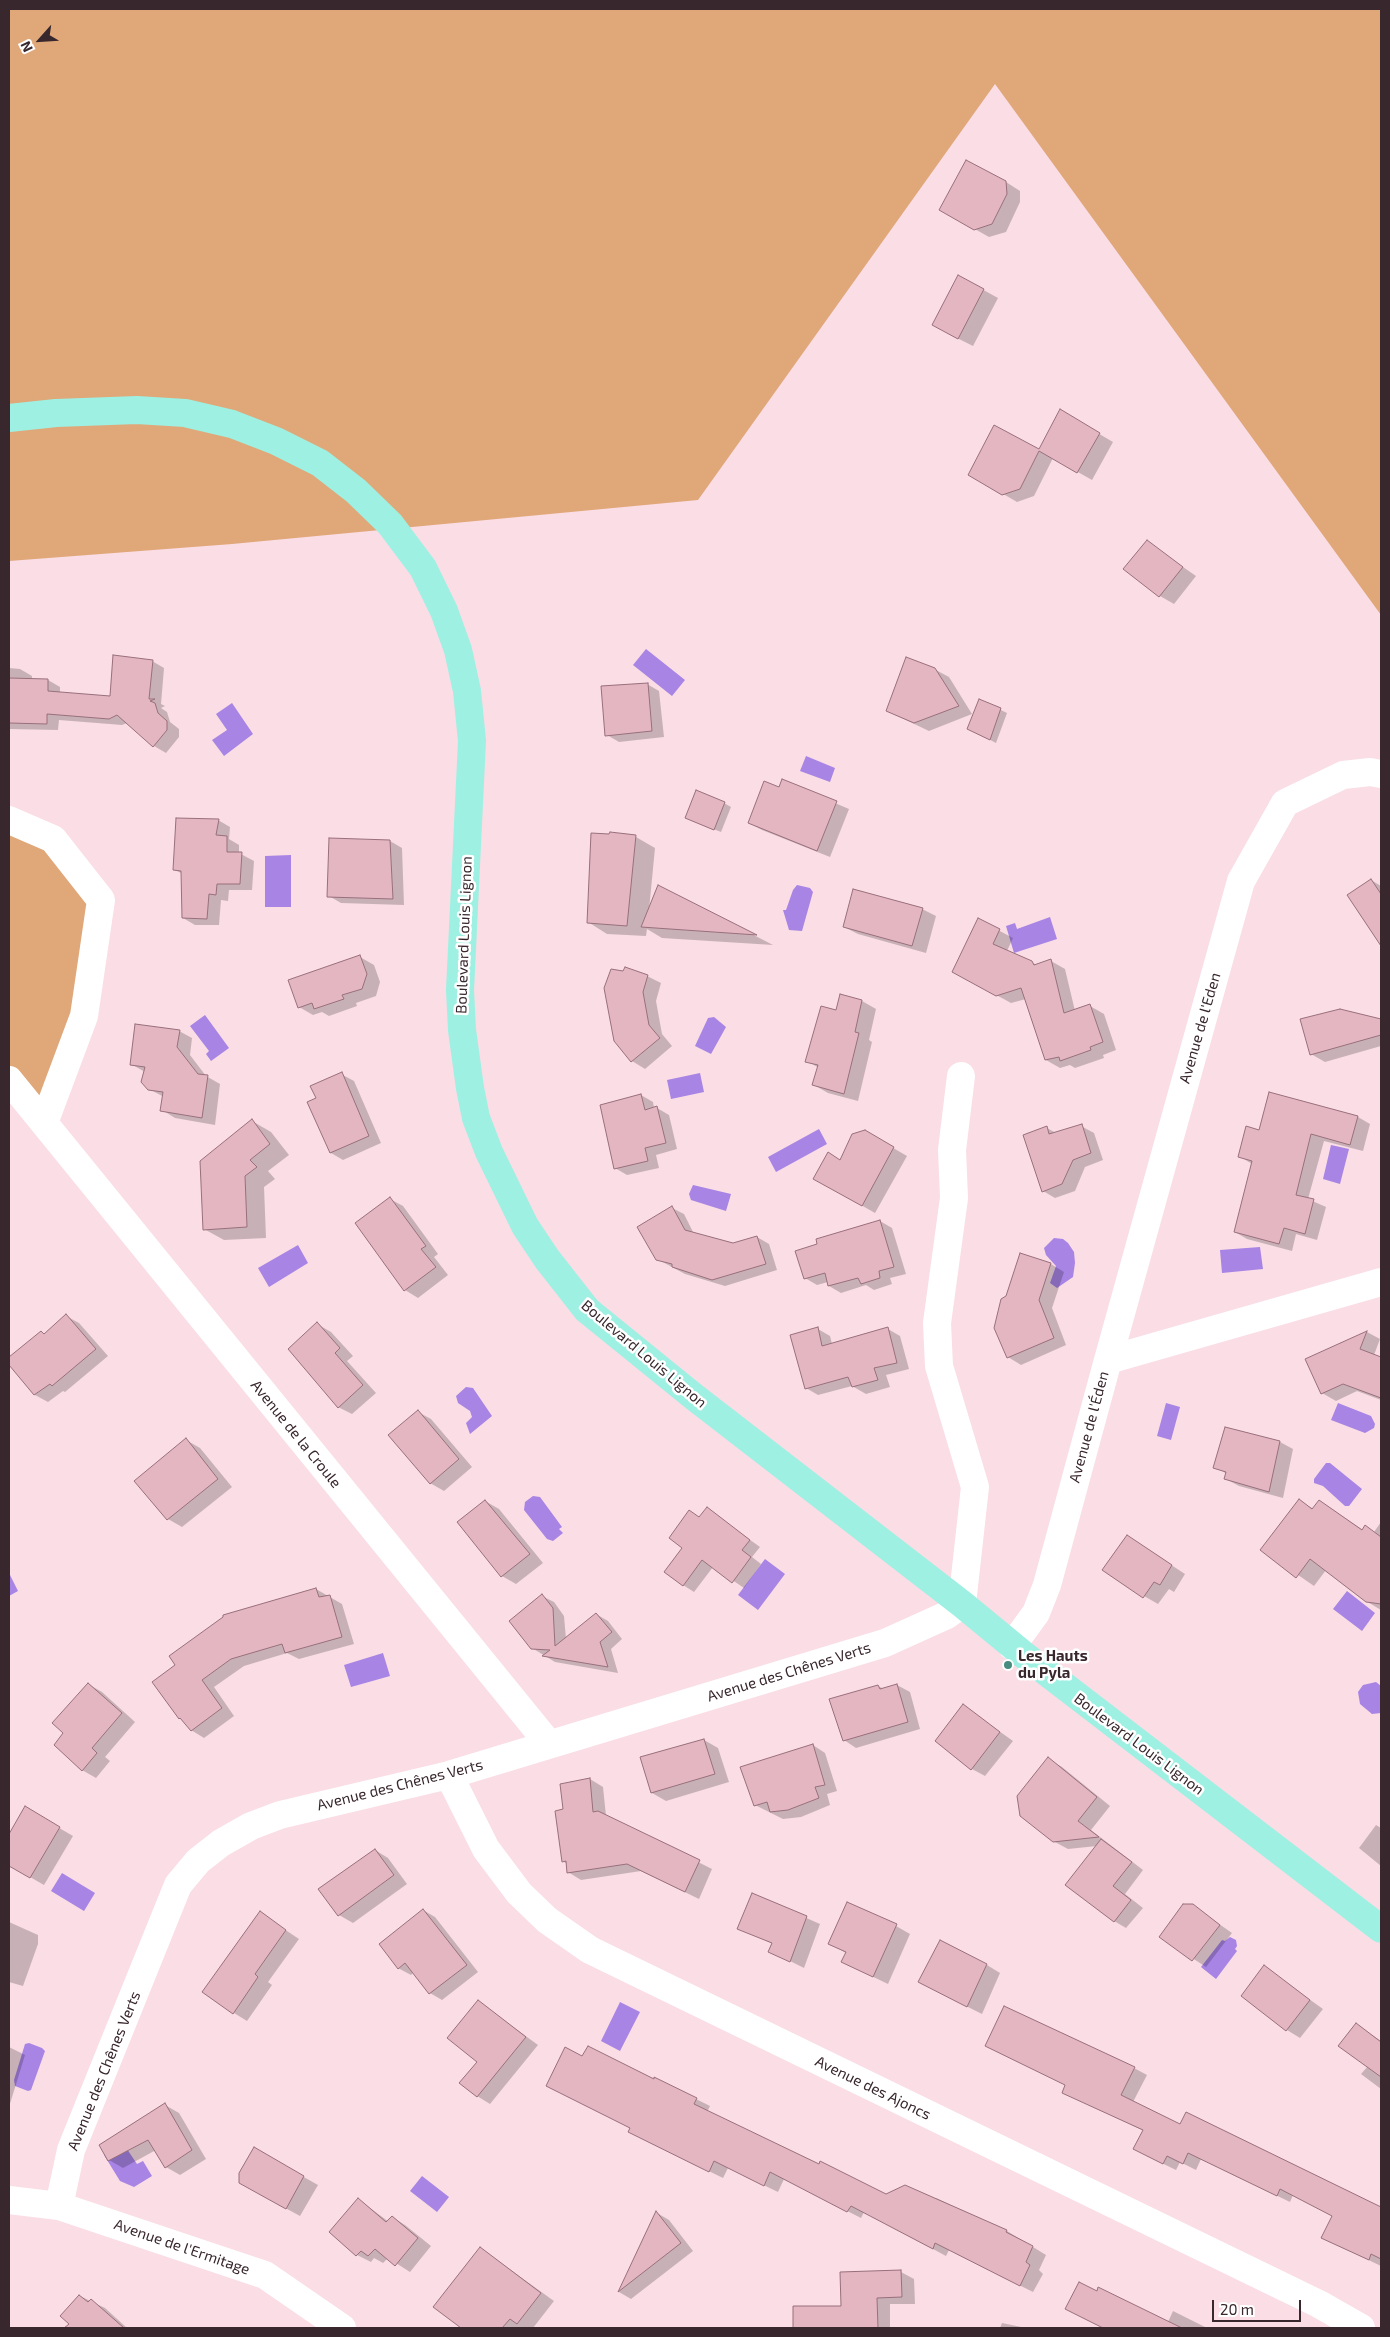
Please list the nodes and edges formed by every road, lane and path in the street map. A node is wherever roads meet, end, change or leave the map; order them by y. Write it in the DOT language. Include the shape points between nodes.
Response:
graph roads {
  1 [pos="9,418"];
  2 [pos="1381,774"];
  3 [pos="9,820"];
  4 [pos="961,1076"];
  5 [pos="9,1080"];
  6 [pos="44,1123"];
  7 [pos="1381,1282"];
  8 [pos="1108,1360"];
  9 [pos="962,1604"];
  10 [pos="1012,1646"];
  11 [pos="549,1744"];
  12 [pos="449,1775"];
  13 [pos="1381,1929"];
  14 [pos="9,2200"];
  15 [pos="59,2206"];
  16 [pos="342,2328"];
  17 [pos="1361,2328"];
  1 -- 9 [label="main road, Boulevard Louis Lignon" via="137,410 185,413 232,424 320,463 356,491 390,524 423,568 458,650 463,674 472,741 472,777 462,920 462,1030 476,1118 524,1226 587,1310"];
  2 -- 8 [label="street, Avenue de l'Eden" via="1343,775 1285,803 1241,881"];
  3 -- 6 [label="street" via="53,839 101,900 84,1016"];
  4 -- 9 [label="street" via="952,1150 954,1198 936,1323 939,1366 976,1486"];
  5 -- 6 [label="street, Avenue de la Croule"];
  6 -- 11 [label="street, Avenue de la Croule"];
  7 -- 8 [label="street, Avenue de l'Éden"];
  8 -- 10 [label="street, Avenue de l'Éden" via="1047,1585 1036,1613"];
  9 -- 10 [label="main road, Boulevard Louis Lignon"];
  9 -- 11 [label="street, Avenue des Chênes Verts" via="947,1616 884,1643"];
  10 -- 13 [label="main road, Boulevard Louis Lignon"];
  11 -- 12 [label="street, Avenue des Chênes Verts"];
  12 -- 15 [label="street, Avenue des Chênes Verts" via="280,1814 228,1839 198,1861 178,1885 71,2150"];
  12 -- 17 [label="street, Avenue des Ajoncs" via="486,1849 519,1893 547,1920 590,1950 1310,2299"];
  14 -- 15 [label="street, Avenue de l'Ermitage"];
  15 -- 16 [label="street, Avenue de l'Ermitage" via="265,2275"];
}
